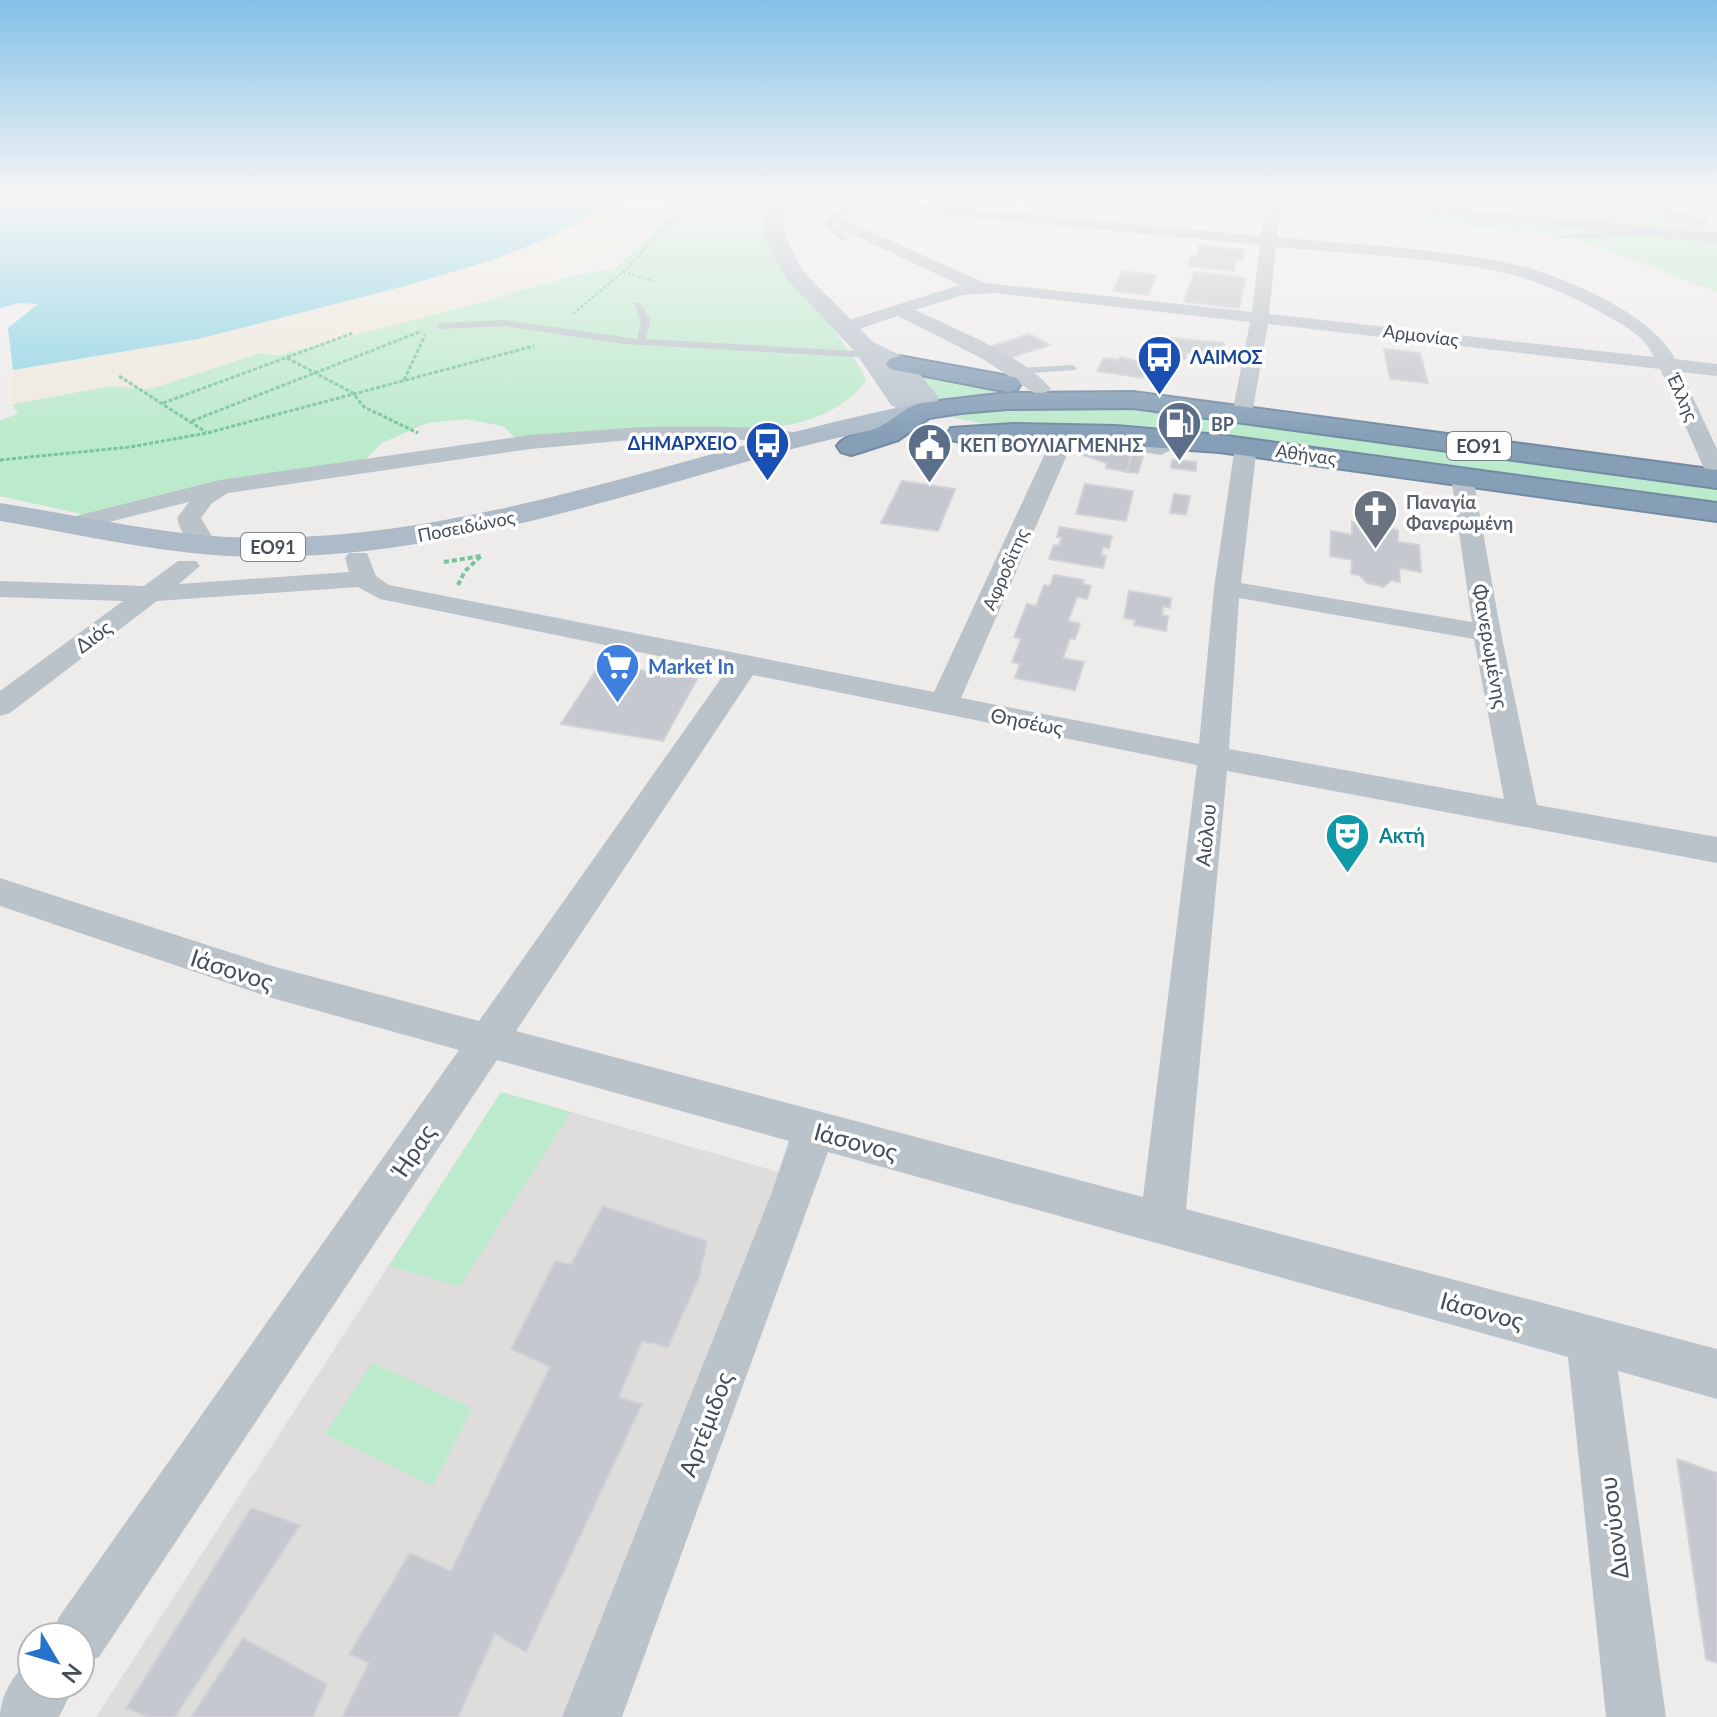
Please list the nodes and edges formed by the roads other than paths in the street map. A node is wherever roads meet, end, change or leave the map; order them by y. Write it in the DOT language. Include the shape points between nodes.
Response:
graph roads {
  1 [pos="796,276"];
  2 [pos="956,276"];
  3 [pos="1265,276"];
  4 [pos="1532,276"];
  5 [pos="981,288"];
  6 [pos="637,305"];
  7 [pos="898,309"];
  8 [pos="1260,316"];
  9 [pos="441,326"];
  10 [pos="843,328"];
  11 [pos="640,342"];
  12 [pos="867,351"];
  13 [pos="1669,364"];
  14 [pos="1072,368"];
  15 [pos="1717,370"];
  16 [pos="1017,371"];
  17 [pos="892,373"];
  18 [pos="1041,389"];
  19 [pos="1133,400"];
  20 [pos="921,411"];
  21 [pos="1242,414"];
  22 [pos="1012,431"];
  23 [pos="1077,433"];
  24 [pos="796,438"];
  25 [pos="893,440"];
  26 [pos="851,446"];
  27 [pos="1246,446"];
  28 [pos="1462,476"];
  29 [pos="1717,476"];
  30 [pos="220,487"];
  31 [pos="0,512"];
  32 [pos="1717,512"];
  33 [pos="77,523"];
  34 [pos="0,532"];
  35 [pos="196,556"];
  36 [pos="361,568"];
  37 [pos="1227,588"];
  38 [pos="0,589"];
  39 [pos="150,594"];
  40 [pos="1487,633"];
  41 [pos="746,664"];
  42 [pos="943,705"];
  43 [pos="0,706"];
  44 [pos="1212,757"];
  45 [pos="1523,815"];
  46 [pos="1717,850"];
  47 [pos="0,892"];
  48 [pos="489,1041"];
  49 [pos="814,1129"];
  50 [pos="1162,1224"];
  51 [pos="1590,1340"];
  52 [pos="1717,1374"];
  53 [pos="90,1621"];
  54 [pos="592,1717"];
  55 [pos="1636,1717"];
  1 -- 10 [label="street"];
  2 -- 5 [label="street"];
  3 -- 8 [label="street"];
  4 -- 13 [label="street, Έλλης" via="1632,322 1658,344"];
  5 -- 7 [label="street, Αρμονίας"];
  5 -- 8 [label="street, Αρμονίας"];
  6 -- 11 [label="lane" via="648,326"];
  7 -- 10 [label="street, Αρμονίας"];
  7 -- 16 [label="street"];
  8 -- 13 [label="street, Αρμονίας"];
  8 -- 21 [label="street"];
  9 -- 11 [label="lane" via="505,323"];
  10 -- 12 [label="street"];
  11 -- 12 [label="lane"];
  12 -- 17 [label="street"];
  13 -- 15 [label="street, Αρμονίας"];
  13 -- 29 [label="street, Έλλης"];
  14 -- 16 [label="lane"];
  16 -- 18 [label="street"];
  17 -- 18 [label="highway"];
  17 -- 20 [label="street" via="900,399"];
  17 -- 24 [label="main road" via="861,405"];
  18 -- 19 [label="highway"];
  19 -- 20 [label="highway, Αθήνας / ΕΟ91" via="1007,401"];
  19 -- 21 [label="highway, Αθήνας / ΕΟ91"];
  20 -- 22 [label="highway" via="955,423"];
  20 -- 24 [label="main road, Ποσειδώνος / ΕΟ91"];
  20 -- 26 [label="highway" via="888,434"];
  21 -- 29 [label="highway, Αθήνας / ΕΟ91"];
  22 -- 23 [label="highway, Αθήνας / ΕΟ91"];
  22 -- 25 [label="highway, Αθήνας / ΕΟ91"];
  23 -- 27 [label="highway, Αθήνας / ΕΟ91"];
  23 -- 42 [label="street, Αφροδίτης"];
  24 -- 30 [label="street" via="591,436"];
  24 -- 35 [label="main road, Ποσειδώνος / ΕΟ91" via="546,509 426,535"];
  25 -- 26 [label="highway, Ποσειδώνος / ΕΟ91"];
  26 -- 36 [label="main road, Ποσειδώνος / ΕΟ91" via="519,533"];
  27 -- 28 [label="highway, Αθήνας / ΕΟ91"];
  27 -- 37 [label="street, Αιόλου"];
  28 -- 32 [label="highway, Αθήνας / ΕΟ91"];
  28 -- 40 [label="street, Φανερωμένης"];
  30 -- 33 [label="street"];
  30 -- 35 [label="street" via="189,518"];
  31 -- 33 [label="main road, Ποσειδώνος / ΕΟ91"];
  33 -- 35 [label="main road, Ποσειδώνος / ΕΟ91"];
  34 -- 35 [label="main road, Ποσειδώνος / ΕΟ91"];
  35 -- 36 [label="main road, Ποσειδώνος / ΕΟ91"];
  35 -- 39 [label="street, Διός"];
  36 -- 39 [label="street"];
  36 -- 41 [label="street, Θησέως" via="380,591"];
  37 -- 40 [label="street"];
  37 -- 44 [label="street, Αιόλου"];
  38 -- 39 [label="street"];
  39 -- 43 [label="street, Διός"];
  40 -- 45 [label="street, Φανερωμένης"];
  41 -- 42 [label="street, Θησέως"];
  41 -- 48 [label="street, Ήρας"];
  42 -- 44 [label="street, Θησέως"];
  44 -- 45 [label="street, Θησέως"];
  44 -- 50 [label="street, Αιόλου"];
  45 -- 46 [label="street, Θησέως"];
  47 -- 48 [label="street, Ιάσονος" via="272,982"];
  48 -- 49 [label="street, Ιάσονος"];
  48 -- 53 [label="street, Ήρας"];
  49 -- 50 [label="street, Ιάσονος"];
  49 -- 54 [label="street, Αρτέμιδος"];
  50 -- 51 [label="street, Ιάσονος"];
  51 -- 52 [label="street, Ιάσονος"];
  51 -- 55 [label="street, Διονύσου"];
}
